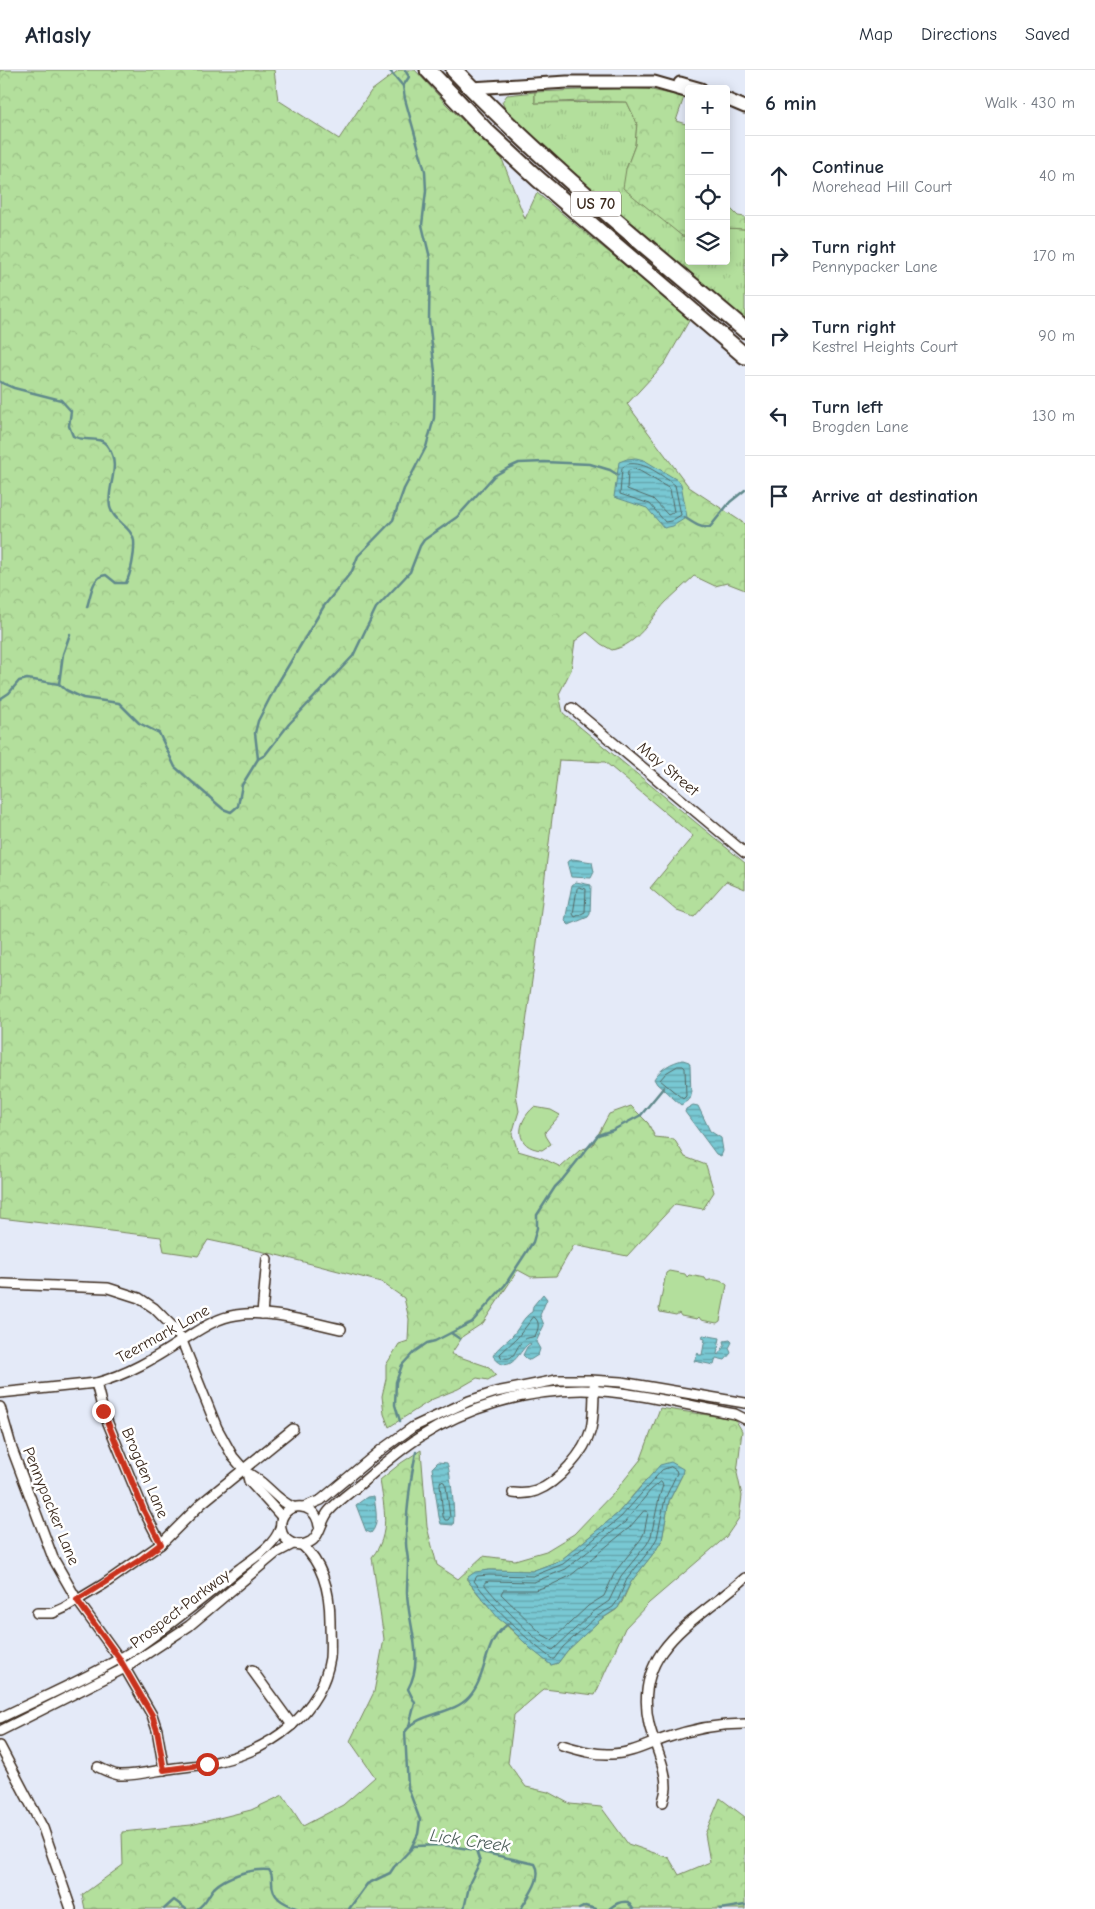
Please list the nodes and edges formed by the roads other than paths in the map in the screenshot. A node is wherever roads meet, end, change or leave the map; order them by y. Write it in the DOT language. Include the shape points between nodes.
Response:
graph roads {
  1 [pos="428,70"];
  2 [pos="435,70"];
  3 [pos="454,70"];
  4 [pos="654,82"];
  5 [pos="685,85"];
  6 [pos="471,88"];
  7 [pos="685,91"];
  8 [pos="730,101"];
  9 [pos="730,106"];
  10 [pos="744,106"];
  11 [pos="745,330"];
  12 [pos="745,356"];
  13 [pos="572,708"];
  14 [pos="745,853"];
  15 [pos="267,1259"];
  16 [pos="3,1284"];
  17 [pos="262,1314"];
  18 [pos="341,1329"];
  19 [pos="182,1341"];
  20 [pos="594,1380"];
  21 [pos="96,1383"];
  22 [pos="594,1391"];
  23 [pos="0,1392"];
  24 [pos="745,1403"];
  25 [pos="0,1406"];
  26 [pos="745,1419"];
  27 [pos="293,1429"];
  28 [pos="245,1471"];
  29 [pos="513,1493"];
  30 [pos="304,1506"];
  31 [pos="294,1507"];
  32 [pos="282,1517"];
  33 [pos="280,1528"];
  34 [pos="319,1528"];
  35 [pos="161,1544"];
  36 [pos="298,1544"];
  37 [pos="317,1560"];
  38 [pos="744,1581"];
  39 [pos="77,1600"];
  40 [pos="37,1613"];
  41 [pos="119,1658"];
  42 [pos="124,1668"];
  43 [pos="252,1670"];
  44 [pos="0,1718"];
  45 [pos="745,1724"];
  46 [pos="292,1725"];
  47 [pos="0,1730"];
  48 [pos="654,1743"];
  49 [pos="0,1746"];
  50 [pos="562,1746"];
  51 [pos="98,1767"];
  52 [pos="164,1770"];
  53 [pos="664,1802"];
  54 [pos="71,1909"];
  1 -- 12 [label="highway, US 70" via="538,179"];
  2 -- 6 [label="highway" via="457,92"];
  3 -- 6 [label="highway, US 70"];
  4 -- 5 [label="street" via="663,80"];
  4 -- 6 [label="street" via="567,82"];
  4 -- 7 [label="street"];
  6 -- 11 [label="highway, US 70" via="553,167"];
  8 -- 10 [label="street"];
  9 -- 10 [label="street"];
  13 -- 14 [label="street, May Street"];
  15 -- 17 [label="street"];
  16 -- 19 [label="street" via="88,1286 124,1292 154,1308"];
  17 -- 18 [label="street, Teermark Lane"];
  17 -- 19 [label="street, Teermark Lane" via="220,1319"];
  19 -- 21 [label="street, Teermark Lane" via="122,1375"];
  19 -- 28 [label="street" via="216,1428"];
  20 -- 22 [label="street"];
  20 -- 24 [label="street"];
  20 -- 30 [label="street" via="530,1384 451,1408 414,1427 321,1500"];
  21 -- 23 [label="street, Teermark Lane"];
  21 -- 35 [label="street, Brogden Lane" via="106,1420"];
  22 -- 26 [label="street, Prospect Parkway" via="735,1414"];
  22 -- 29 [label="street" via="591,1429 582,1450 566,1470 541,1490"];
  22 -- 34 [label="street, Prospect Parkway" via="532,1395 491,1405 447,1422 389,1460 330,1510"];
  25 -- 39 [label="street, Pennypacker Lane" via="12,1449 53,1558"];
  27 -- 28 [label="street"];
  28 -- 31 [label="street" via="280,1501"];
  28 -- 32 [label="street" via="249,1481"];
  28 -- 35 [label="street" via="202,1502"];
  30 -- 31 [label="street"];
  30 -- 34 [label="street" via="315,1513"];
  31 -- 32 [label="street"];
  32 -- 33 [label="street, Prospect Parkway"];
  33 -- 36 [label="street" via="285,1538"];
  33 -- 41 [label="street, Prospect Parkway" via="278,1536 270,1544 184,1614"];
  34 -- 36 [label="street, Prospect Parkway" via="313,1540"];
  34 -- 37 [label="street"];
  35 -- 39 [label="street"];
  36 -- 37 [label="street"];
  36 -- 42 [label="street, Prospect Parkway" via="276,1553 188,1626"];
  37 -- 46 [label="street" via="329,1600 330,1658 319,1693"];
  38 -- 48 [label="street" via="674,1637 653,1666 646,1706"];
  39 -- 40 [label="street" via="53,1613"];
  39 -- 41 [label="street, Pennypacker Lane"];
  41 -- 42 [label="street, Pennypacker Lane"];
  41 -- 44 [label="street, Prospect Parkway"];
  42 -- 47 [label="street, Prospect Parkway"];
  42 -- 52 [label="street, Pennypacker Lane" via="152,1715"];
  43 -- 46 [label="street"];
  45 -- 48 [label="street" via="697,1728"];
  46 -- 52 [label="street" via="261,1745 223,1761"];
  48 -- 50 [label="street" via="631,1752 612,1754"];
  48 -- 53 [label="street" via="663,1769"];
  49 -- 54 [label="street" via="43,1828"];
  51 -- 52 [label="street" via="118,1775"];
}
